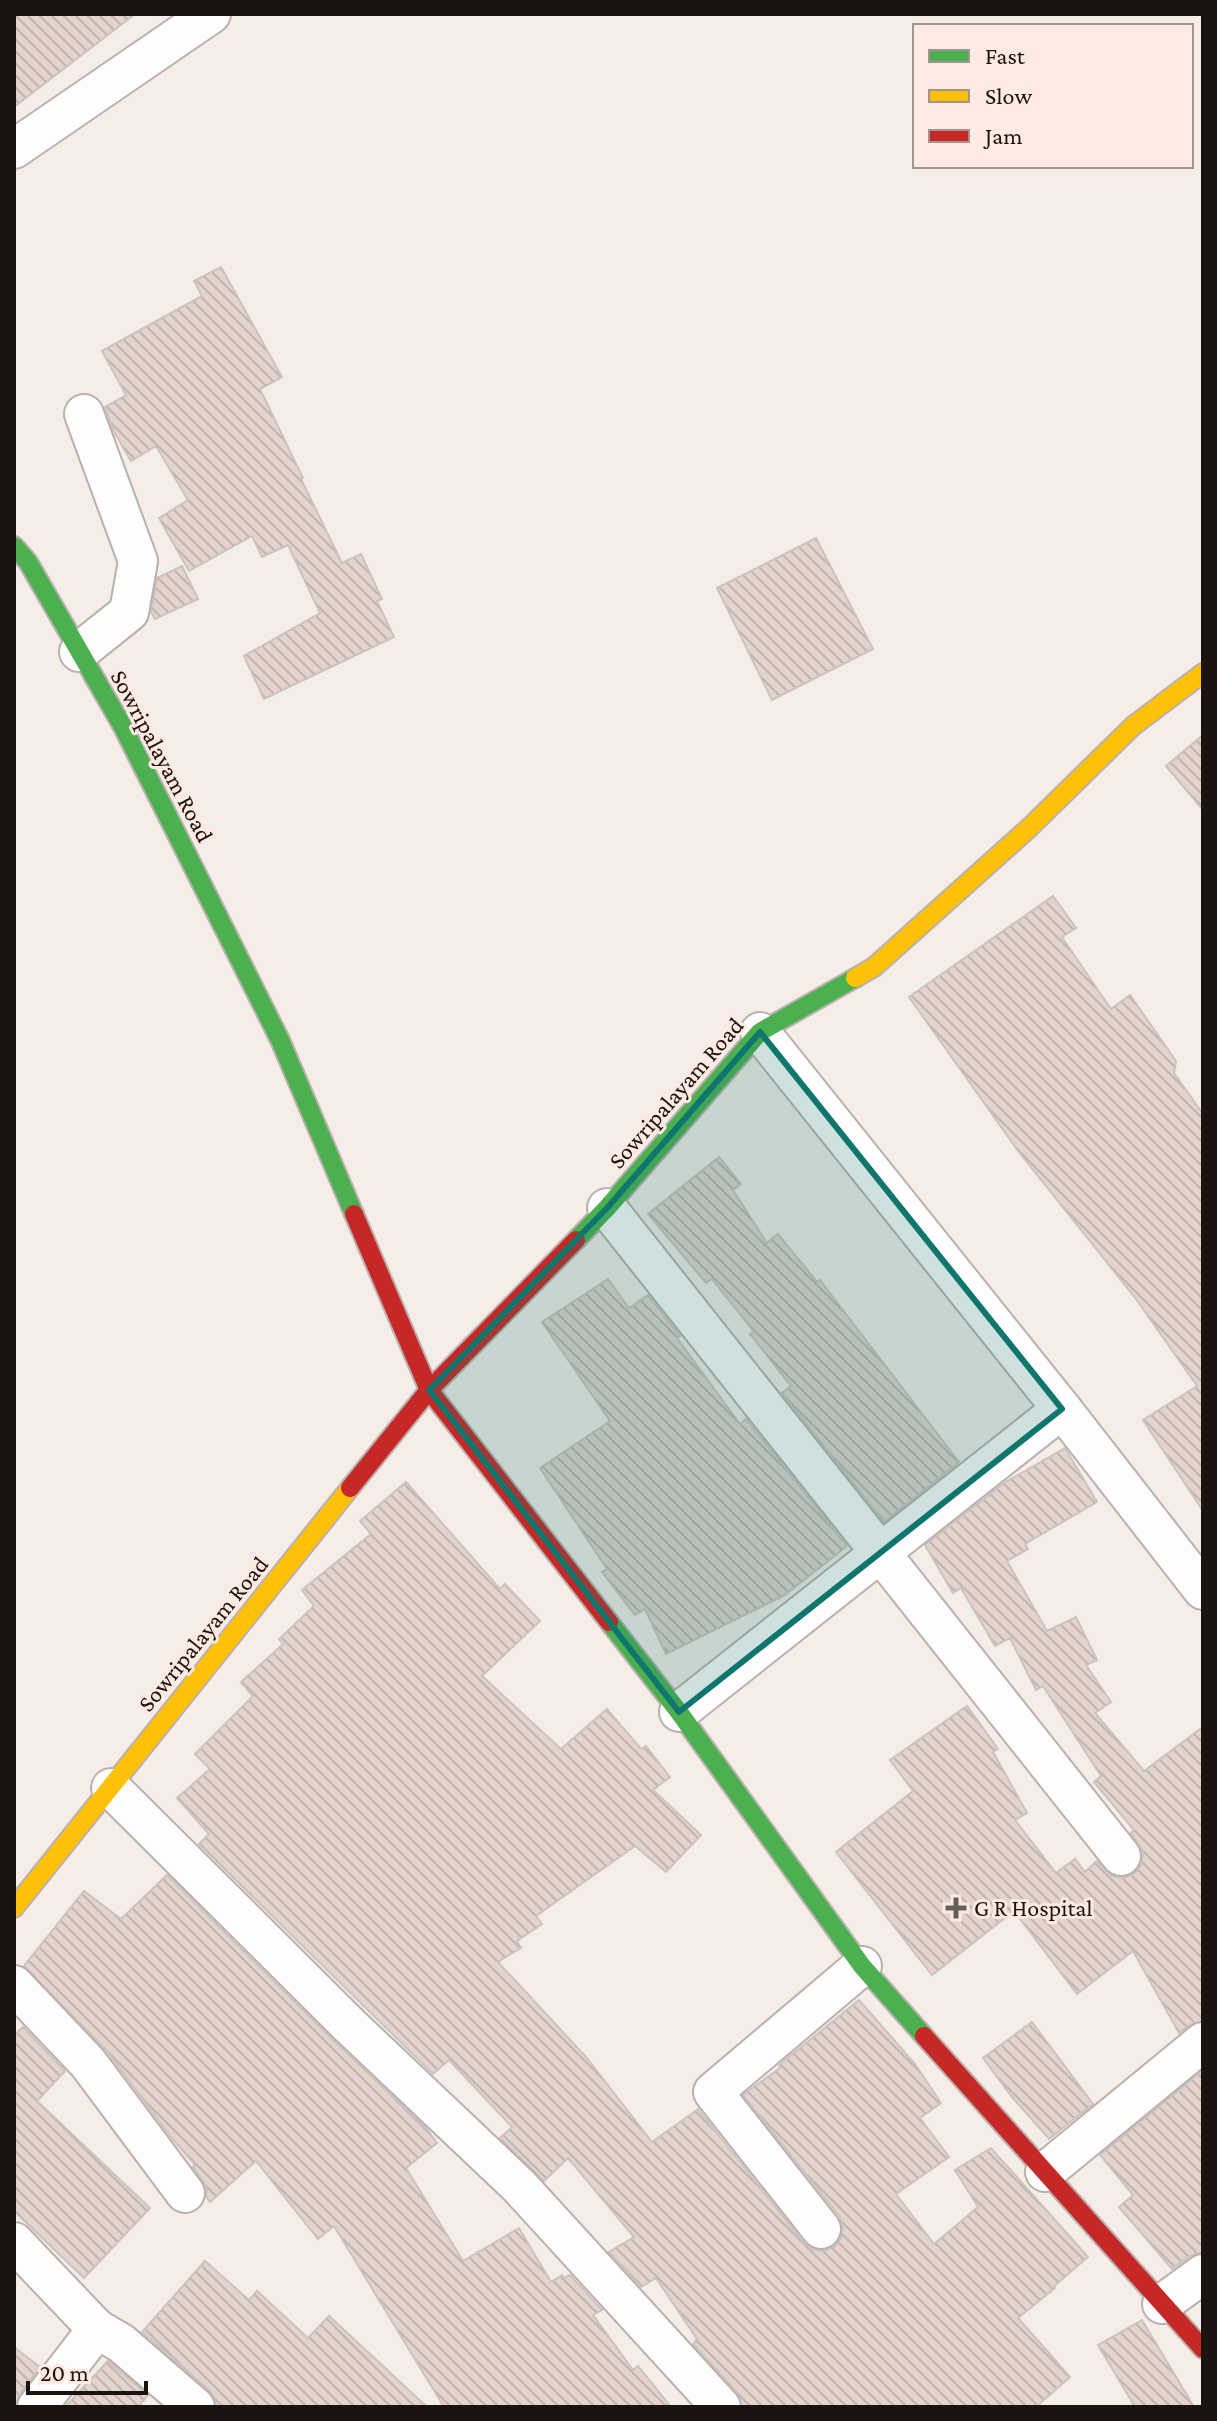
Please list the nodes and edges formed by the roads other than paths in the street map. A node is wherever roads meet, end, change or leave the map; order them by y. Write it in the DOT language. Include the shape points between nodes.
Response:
graph roads {
  1 [pos="211,14"];
  2 [pos="14,149"];
  3 [pos="84,414"];
  4 [pos="14,546"];
  5 [pos="79,652"];
  6 [pos="1203,673"];
  7 [pos="760,1032"];
  8 [pos="607,1208"];
  9 [pos="429,1390"];
  10 [pos="1062,1409"];
  11 [pos="882,1552"];
  12 [pos="1203,1590"];
  13 [pos="679,1712"];
  14 [pos="111,1788"];
  15 [pos="1121,1856"];
  16 [pos="14,1908"];
  17 [pos="862,1966"];
  18 [pos="14,1985"];
  19 [pos="1203,2042"];
  20 [pos="1045,2172"];
  21 [pos="185,2193"];
  22 [pos="821,2229"];
  23 [pos="14,2242"];
  24 [pos="1203,2274"];
  25 [pos="1162,2304"];
  26 [pos="97,2329"];
  27 [pos="1203,2349"];
  28 [pos="37,2407"];
  29 [pos="195,2407"];
  30 [pos="721,2407"];
  1 -- 2 [label="street"];
  3 -- 5 [label="street" via="138,561 129,612"];
  4 -- 5 [label="street, Sowripalayam Road"];
  5 -- 9 [label="street, Sowripalayam Road" via="123,727 280,1040"];
  6 -- 7 [label="street, Sowripalayam Road" via="1133,726 874,967"];
  7 -- 8 [label="street, Sowripalayam Road"];
  7 -- 10 [label="street"];
  8 -- 9 [label="street, Sowripalayam Road"];
  8 -- 11 [label="street"];
  9 -- 13 [label="street"];
  9 -- 14 [label="street, Sowripalayam Road"];
  10 -- 11 [label="street"];
  10 -- 12 [label="street"];
  11 -- 13 [label="street"];
  11 -- 15 [label="street"];
  13 -- 17 [label="street"];
  14 -- 16 [label="street, Sowripalayam Road"];
  14 -- 30 [label="street" via="519,2186"];
  17 -- 20 [label="street"];
  17 -- 22 [label="street" via="713,2092"];
  18 -- 21 [label="street" via="88,2063"];
  19 -- 20 [label="street"];
  20 -- 25 [label="street"];
  23 -- 26 [label="street"];
  24 -- 25 [label="street"];
  25 -- 27 [label="street"];
  26 -- 28 [label="street"];
  26 -- 29 [label="street"];
}
